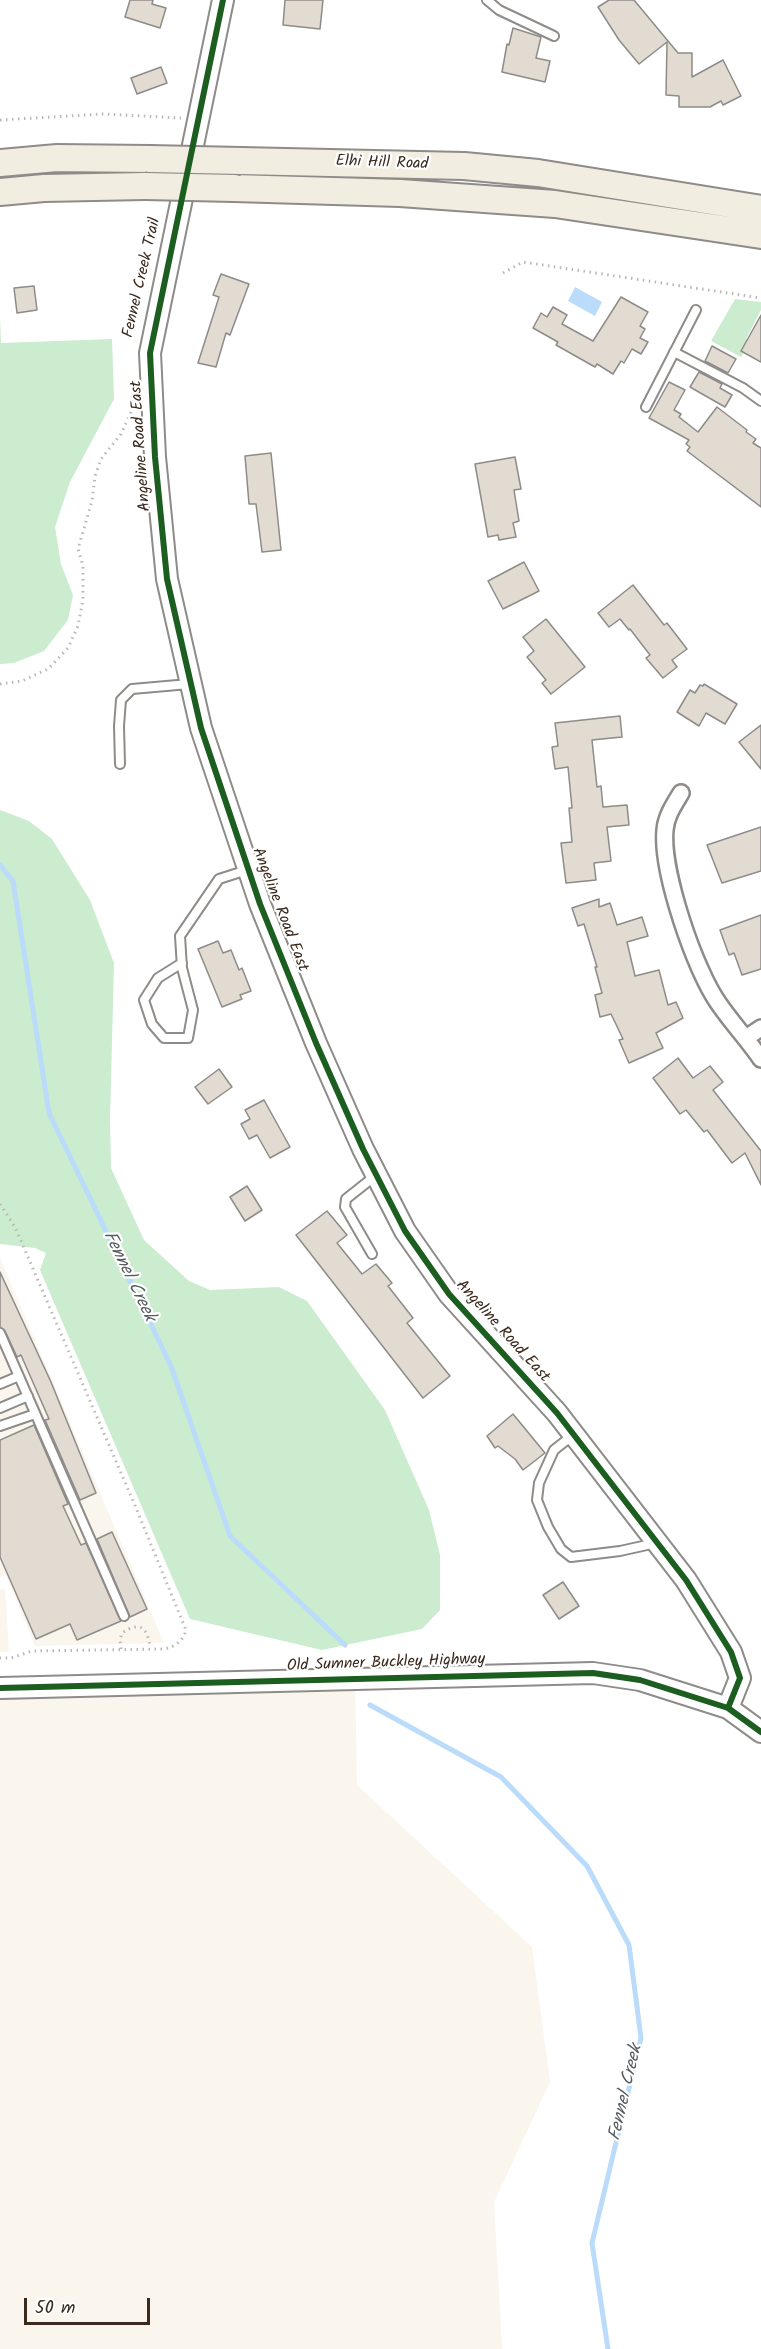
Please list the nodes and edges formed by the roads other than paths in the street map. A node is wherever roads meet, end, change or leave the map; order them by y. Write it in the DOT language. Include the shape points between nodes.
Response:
graph roads {
  1 [pos="223,0"];
  2 [pos="487,0"];
  3 [pos="554,36"];
  4 [pos="0,163"];
  5 [pos="0,192"];
  6 [pos="761,209"];
  7 [pos="761,236"];
  8 [pos="696,310"];
  9 [pos="674,352"];
  10 [pos="761,401"];
  11 [pos="646,407"];
  12 [pos="190,684"];
  13 [pos="120,764"];
  14 [pos="681,793"];
  15 [pos="248,870"];
  16 [pos="182,963"];
  17 [pos="761,1028"];
  18 [pos="746,1038"];
  19 [pos="761,1059"];
  20 [pos="376,1175"];
  21 [pos="372,1254"];
  22 [pos="0,1332"];
  23 [pos="19,1376"];
  24 [pos="0,1384"];
  25 [pos="28,1396"];
  26 [pos="0,1408"];
  27 [pos="36,1414"];
  28 [pos="0,1426"];
  29 [pos="573,1435"];
  30 [pos="657,1542"];
  31 [pos="124,1616"];
  32 [pos="0,1688"];
  33 [pos="728,1708"];
  34 [pos="761,1732"];
  1 -- 12 [label="street, Angeline Road East" via="150,353 164,556"];
  2 -- 3 [label="lane" via="499,10"];
  4 -- 6 [label="highway, Elhi Hill Road, bridge" via="57,158 431,165 527,172"];
  5 -- 7 [label="highway, Elhi Hill Road, bridge" via="145,186 400,192 555,204"];
  8 -- 9 [label="lane"];
  9 -- 10 [label="lane"];
  9 -- 11 [label="lane"];
  12 -- 13 [label="lane" via="132,689 121,700"];
  12 -- 15 [label="street, Angeline Road East"];
  14 -- 18 [label="street" via="667,816 664,831 678,904 705,980 718,1004"];
  15 -- 16 [label="lane" via="219,879 180,936"];
  15 -- 20 [label="street, Angeline Road East" via="316,1043"];
  16 -- 16 [label="lane" via="193,1010 188,1038 164,1038 152,1024 144,1000 158,978"];
  17 -- 18 [label="street"];
  18 -- 19 [label="street"];
  20 -- 21 [label="lane" via="346,1199 345,1207"];
  20 -- 29 [label="street, Angeline Road East" via="405,1231 449,1294"];
  22 -- 23 [label="lane"];
  23 -- 24 [label="lane"];
  23 -- 25 [label="lane"];
  25 -- 26 [label="lane"];
  25 -- 27 [label="lane"];
  27 -- 28 [label="lane"];
  27 -- 31 [label="lane"];
  29 -- 30 [label="street, Angeline Road East"];
  29 -- 30 [label="lane" via="554,1450 539,1483 537,1500 561,1549 571,1557"];
  30 -- 33 [label="street, Angeline Road East" via="731,1652 740,1678"];
  32 -- 33 [label="street, Old Sumner Buckley Highway" via="593,1673 640,1680"];
  33 -- 34 [label="street, Old Sumner Buckley Highway"];
}
